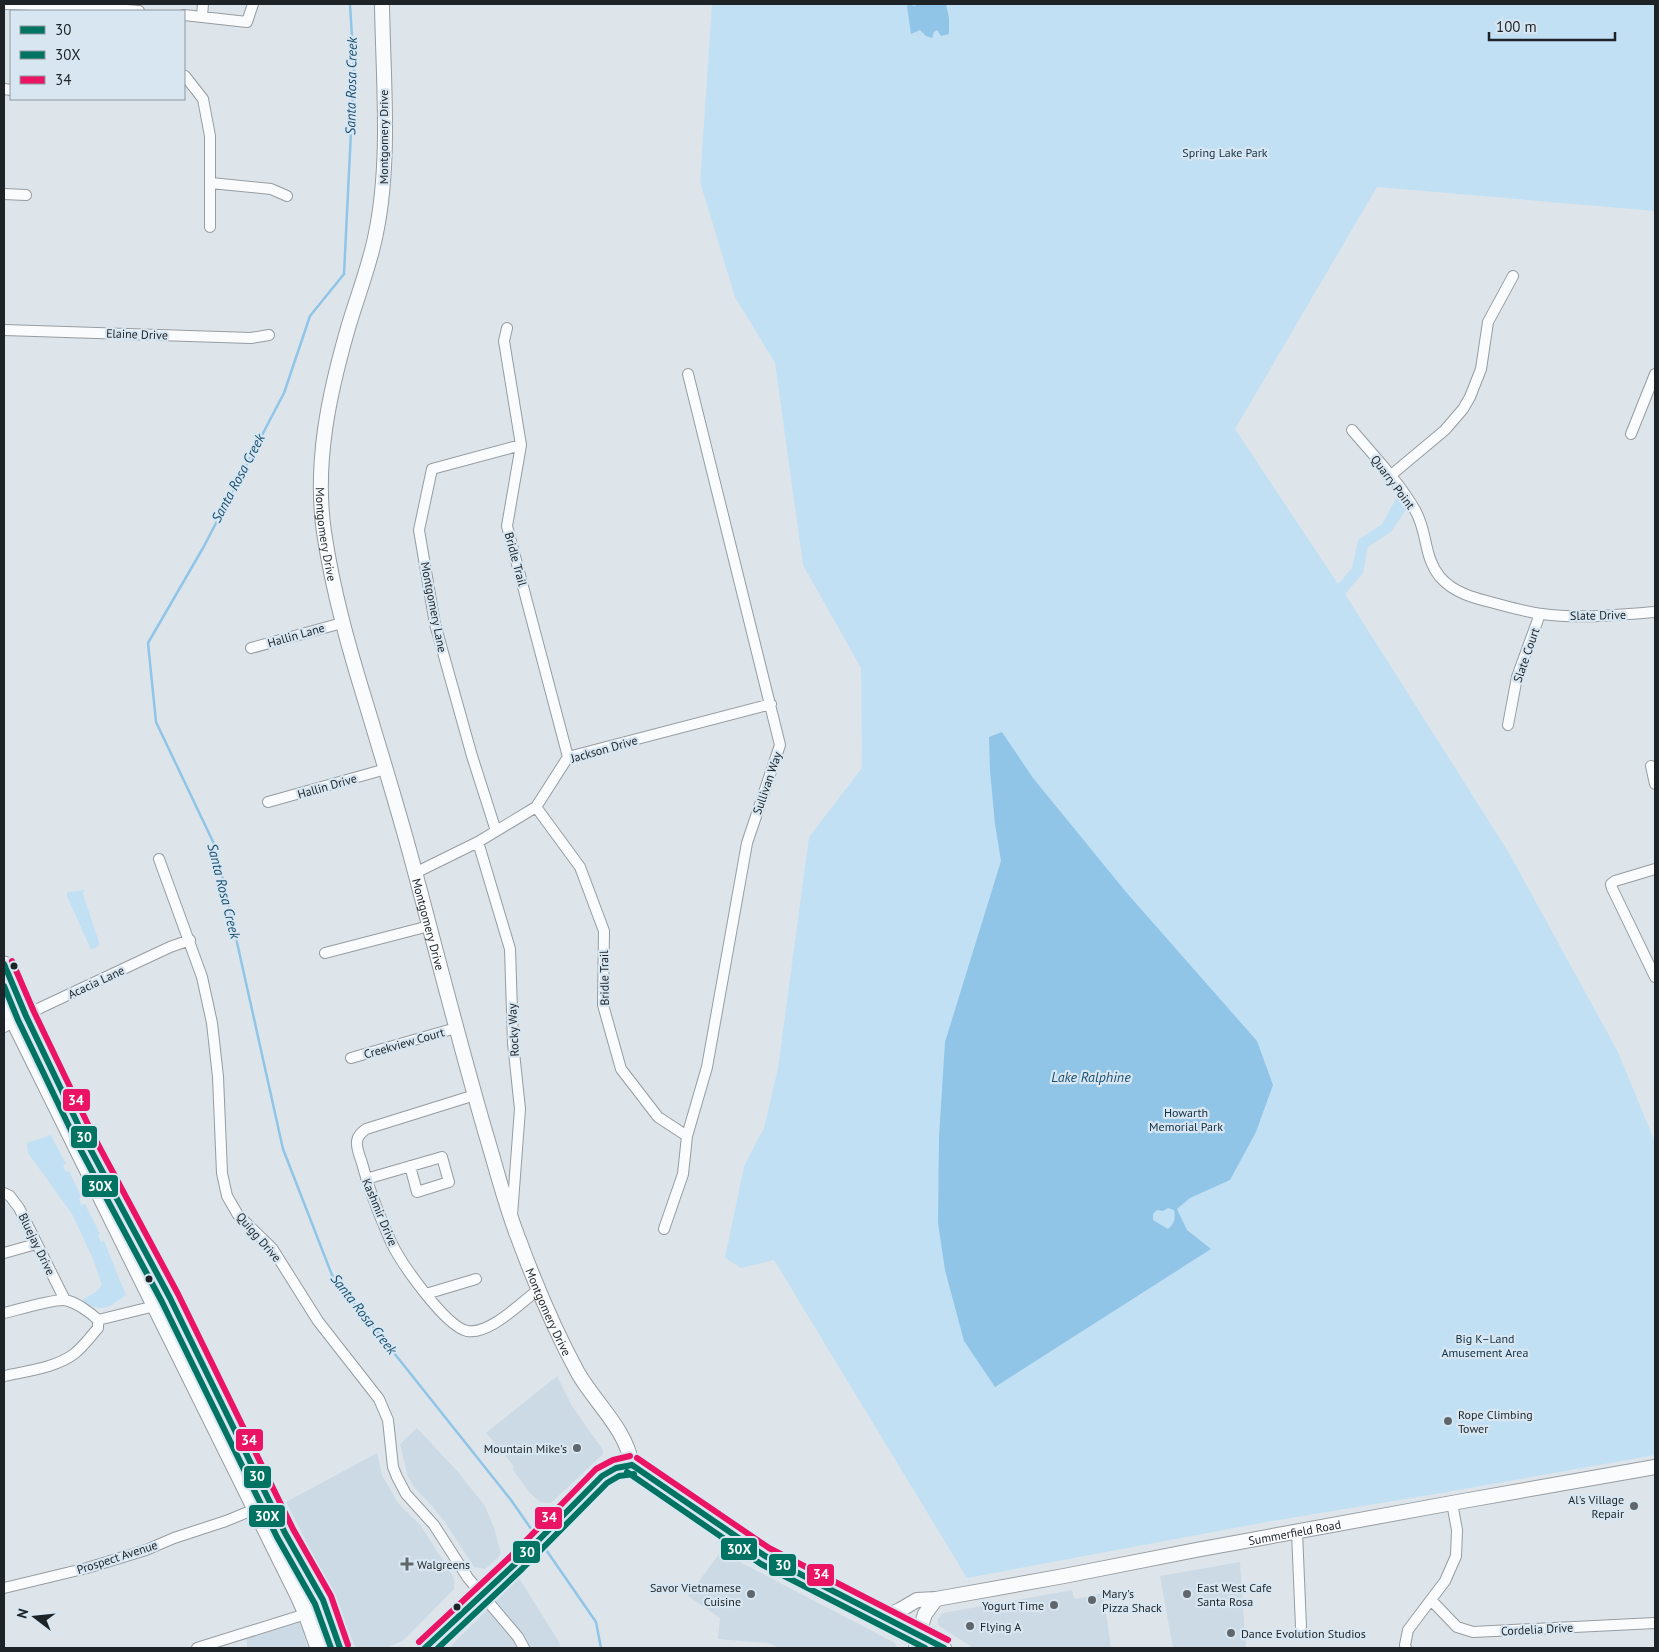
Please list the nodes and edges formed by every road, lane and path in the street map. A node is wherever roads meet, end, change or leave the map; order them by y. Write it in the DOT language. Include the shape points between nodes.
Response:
graph roads {
  1 [pos="4,4"];
  2 [pos="203,4"];
  3 [pos="253,4"];
  4 [pos="382,4"];
  5 [pos="89,6"];
  6 [pos="129,10"];
  7 [pos="185,15"];
  8 [pos="202,16"];
  9 [pos="185,76"];
  10 [pos="211,183"];
  11 [pos="4,194"];
  12 [pos="26,195"];
  13 [pos="287,196"];
  14 [pos="210,227"];
  15 [pos="1514,276"];
  16 [pos="507,328"];
  17 [pos="4,330"];
  18 [pos="269,334"];
  19 [pos="688,374"];
  20 [pos="1655,374"];
  21 [pos="1352,430"];
  22 [pos="1631,434"];
  23 [pos="521,445"];
  24 [pos="1390,476"];
  25 [pos="1655,612"];
  26 [pos="1540,614"];
  27 [pos="342,622"];
  28 [pos="251,648"];
  29 [pos="771,704"];
  30 [pos="1508,725"];
  31 [pos="568,757"];
  32 [pos="1651,766"];
  33 [pos="386,770"];
  34 [pos="1655,784"];
  35 [pos="268,802"];
  36 [pos="536,807"];
  37 [pos="496,831"];
  38 [pos="478,842"];
  39 [pos="159,858"];
  40 [pos="1655,869"];
  41 [pos="415,873"];
  42 [pos="429,926"];
  43 [pos="190,940"];
  44 [pos="325,953"];
  45 [pos="4,964"];
  46 [pos="1655,977"];
  47 [pos="4,997"];
  48 [pos="15,1022"];
  49 [pos="456,1028"];
  50 [pos="352,1058"];
  51 [pos="475,1095"];
  52 [pos="688,1136"];
  53 [pos="410,1166"];
  54 [pos="366,1178"];
  55 [pos="4,1192"];
  56 [pos="512,1221"];
  57 [pos="664,1229"];
  58 [pos="36,1244"];
  59 [pos="4,1253"];
  60 [pos="476,1278"];
  61 [pos="538,1290"];
  62 [pos="426,1294"];
  63 [pos="170,1298"];
  64 [pos="65,1300"];
  65 [pos="155,1306"];
  66 [pos="4,1313"];
  67 [pos="98,1320"];
  68 [pos="4,1376"];
  69 [pos="632,1465"];
  70 [pos="1655,1466"];
  71 [pos="1452,1503"];
  72 [pos="255,1509"];
  73 [pos="1297,1532"];
  74 [pos="4,1588"];
  75 [pos="481,1595"];
  76 [pos="936,1599"];
  77 [pos="1431,1600"];
  78 [pos="306,1614"];
  79 [pos="884,1617"];
  80 [pos="1655,1623"];
  81 [pos="1301,1627"];
  82 [pos="916,1641"];
  83 [pos="197,1648"];
  84 [pos="318,1648"];
  85 [pos="340,1648"];
  86 [pos="425,1648"];
  87 [pos="524,1648"];
  88 [pos="944,1648"];
  89 [pos="1406,1648"];
  1 -- 5 [label="street"];
  2 -- 8 [label="street"];
  3 -- 8 [label="street" via="247,22"];
  4 -- 27 [label="street, Montgomery Drive" via="383,195 376,236 332,388 322,460 323,527"];
  5 -- 6 [label="street"];
  7 -- 8 [label="street"];
  9 -- 10 [label="street" via="203,99 210,136"];
  10 -- 13 [label="street" via="271,189"];
  10 -- 14 [label="street"];
  11 -- 12 [label="street"];
  15 -- 24 [label="street" via="1488,322 1481,369 1464,409 1445,430"];
  16 -- 23 [label="street, Bridle Trail" via="504,341"];
  17 -- 18 [label="street, Elaine Drive" via="251,338"];
  19 -- 29 [label="street, Sullivan Way"];
  20 -- 22 [label="street"];
  21 -- 24 [label="street, Quarry Point"];
  23 -- 31 [label="street, Bridle Trail" via="507,526"];
  23 -- 37 [label="street, Montgomery Lane" via="432,469 419,530 435,624"];
  24 -- 26 [label="street, Quarry Point" via="1416,511 1433,566 1450,586 1482,600"];
  25 -- 26 [label="street, Slate Drive" via="1575,616"];
  26 -- 30 [label="street, Slate Court" via="1517,677"];
  27 -- 28 [label="street, Hallin Lane"];
  27 -- 33 [label="street, Montgomery Drive"];
  29 -- 31 [label="street, Jackson Drive"];
  29 -- 52 [label="street, Sullivan Way" via="780,745 747,843 707,1067"];
  31 -- 36 [label="street, Jackson Drive"];
  32 -- 34 [label="street"];
  33 -- 35 [label="street, Hallin Drive"];
  33 -- 41 [label="street, Montgomery Drive"];
  36 -- 37 [label="street, Jackson Drive"];
  36 -- 52 [label="street, Bridle Trail" via="580,867 604,931 603,1005 621,1069 658,1118"];
  37 -- 38 [label="street, Jackson Drive"];
  38 -- 41 [label="street, Jackson Drive"];
  38 -- 56 [label="street, Rocky Way" via="510,949 513,1043 520,1110"];
  39 -- 43 [label="street, Quigg Drive"];
  40 -- 46 [label="street" via="1611,884"];
  41 -- 42 [label="street, Montgomery Drive"];
  42 -- 44 [label="street"];
  42 -- 49 [label="street, Montgomery Drive"];
  43 -- 48 [label="street, Acacia Lane"];
  43 -- 75 [label="street, Quigg Drive" via="212,1023 222,1173 227,1196 238,1215 272,1248 318,1321 379,1399 388,1420 393,1467 401,1486 434,1525"];
  45 -- 48 [label="main road"];
  47 -- 48 [label="main road"];
  48 -- 63 [label="main road" via="86,1142"];
  48 -- 65 [label="main road"];
  49 -- 50 [label="street, Creekview Court"];
  49 -- 51 [label="street, Montgomery Drive"];
  51 -- 54 [label="street, Kashmir Drive" via="366,1129 358,1141"];
  51 -- 56 [label="street, Montgomery Drive"];
  52 -- 57 [label="street, Sullivan Way" via="683,1174"];
  53 -- 54 [label="street"];
  54 -- 62 [label="street, Kashmir Drive" via="392,1244"];
  55 -- 58 [label="street, Bluejay Drive" via="19,1208"];
  56 -- 61 [label="street, Montgomery Drive"];
  58 -- 59 [label="street"];
  58 -- 64 [label="street, Bluejay Drive"];
  60 -- 62 [label="street"];
  61 -- 62 [label="street, Kashmir Drive" via="494,1324 475,1331 454,1325"];
  61 -- 69 [label="street, Montgomery Drive" via="580,1376 627,1445"];
  63 -- 65 [label="main road"];
  63 -- 85 [label="main road" via="285,1533 324,1600"];
  64 -- 66 [label="street"];
  64 -- 67 [label="street" via="90,1312"];
  65 -- 67 [label="street"];
  65 -- 72 [label="main road"];
  67 -- 68 [label="street" via="98,1328 93,1334 75,1353 59,1363"];
  69 -- 75 [label="street" via="616,1468 602,1476"];
  69 -- 79 [label="street" via="765,1556"];
  70 -- 71 [label="street, Summerfield Road"];
  71 -- 73 [label="street, Summerfield Road"];
  71 -- 77 [label="street" via="1457,1530 1456,1556 1445,1581"];
  72 -- 74 [label="street, Prospect Avenue" via="146,1550"];
  72 -- 78 [label="main road"];
  73 -- 76 [label="street, Summerfield Road"];
  73 -- 81 [label="street"];
  75 -- 86 [label="street"];
  75 -- 87 [label="street, Quigg Drive"];
  76 -- 79 [label="street, Summerfield Road" via="917,1600"];
  76 -- 82 [label="street" via="925,1614"];
  77 -- 80 [label="street, Cordelia Drive" via="1457,1626 1473,1632"];
  77 -- 89 [label="street" via="1408,1630"];
  78 -- 83 [label="street"];
  78 -- 84 [label="main road"];
  79 -- 82 [label="street"];
  82 -- 88 [label="street"];
}
